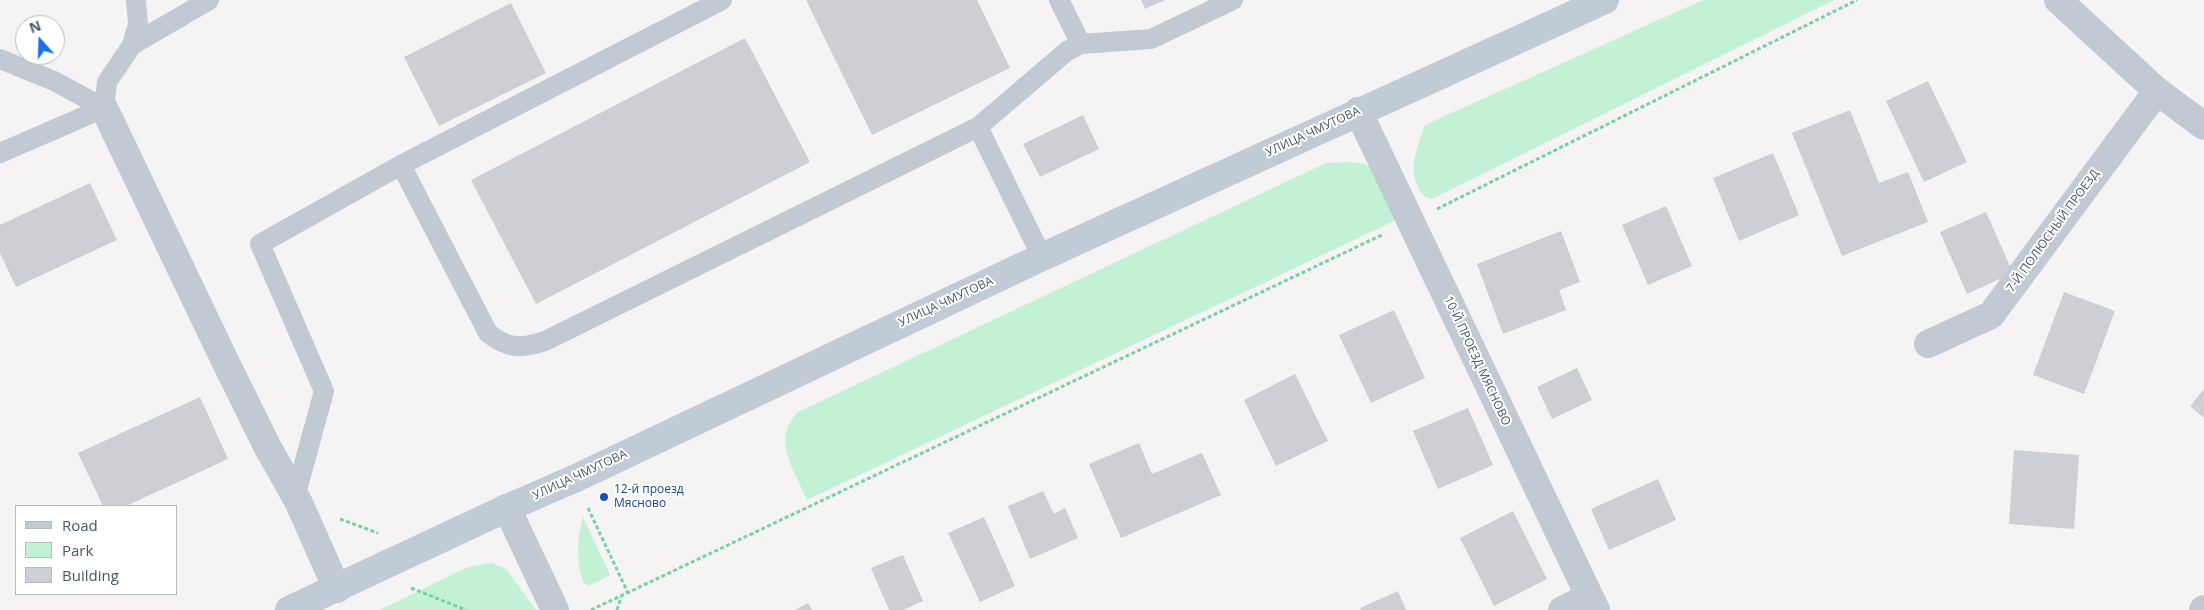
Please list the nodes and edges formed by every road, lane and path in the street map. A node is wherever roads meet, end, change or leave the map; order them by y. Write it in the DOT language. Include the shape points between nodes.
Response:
graph roads {
  1 [pos="136,0"];
  2 [pos="209,0"];
  3 [pos="722,0"];
  4 [pos="1059,0"];
  5 [pos="1233,0"];
  6 [pos="1605,0"];
  7 [pos="1857,0"];
  8 [pos="2058,0"];
  9 [pos="1081,44"];
  10 [pos="132,45"];
  11 [pos="0,59"];
  12 [pos="2156,91"];
  13 [pos="104,108"];
  14 [pos="1358,111"];
  15 [pos="2204,126"];
  16 [pos="978,127"];
  17 [pos="0,153"];
  18 [pos="400,166"];
  19 [pos="1410,222"];
  20 [pos="1042,256"];
  21 [pos="1928,344"];
  22 [pos="295,497"];
  23 [pos="507,508"];
  24 [pos="338,589"];
  25 [pos="621,596"];
  26 [pos="1593,603"];
  27 [pos="289,610"];
  28 [pos="555,610"];
  29 [pos="592,610"];
  30 [pos="617,610"];
  31 [pos="1562,610"];
  1 -- 10 [label="lane" via="138,24"];
  2 -- 10 [label="lane"];
  3 -- 18 [label="lane"];
  4 -- 9 [label="lane"];
  5 -- 9 [label="lane" via="1151,39"];
  6 -- 14 [label="main road, УЛИЦА ЧМУТОВА"];
  7 -- 19 [label="path"];
  8 -- 12 [label="street"];
  9 -- 16 [label="lane" via="1067,51"];
  10 -- 13 [label="lane" via="107,82"];
  11 -- 13 [label="lane" via="54,81"];
  12 -- 15 [label="street"];
  12 -- 21 [label="street, 7-Й ПОЛЮСНЫЙ ПРОЕЗД" via="1991,315"];
  13 -- 17 [label="lane"];
  13 -- 22 [label="street" via="226,363"];
  14 -- 19 [label="street, 10-Й ПРОЕЗД МЯСНОВО"];
  14 -- 20 [label="main road, УЛИЦА ЧМУТОВА"];
  16 -- 18 [label="lane" via="545,342 531,346 502,344 488,333"];
  16 -- 20 [label="lane"];
  18 -- 22 [label="lane" via="260,244 324,391"];
  19 -- 25 [label="path"];
  19 -- 26 [label="street, 10-Й ПРОЕЗД МЯСНОВО"];
  20 -- 23 [label="main road, УЛИЦА ЧМУТОВА"];
  22 -- 24 [label="street"];
  23 -- 24 [label="main road, УЛИЦА ЧМУТОВА"];
  23 -- 28 [label="street"];
  24 -- 27 [label="main road, УЛИЦА ЧМУТОВА"];
  25 -- 29 [label="path"];
  25 -- 30 [label="path"];
  26 -- 31 [label="street"];
}
